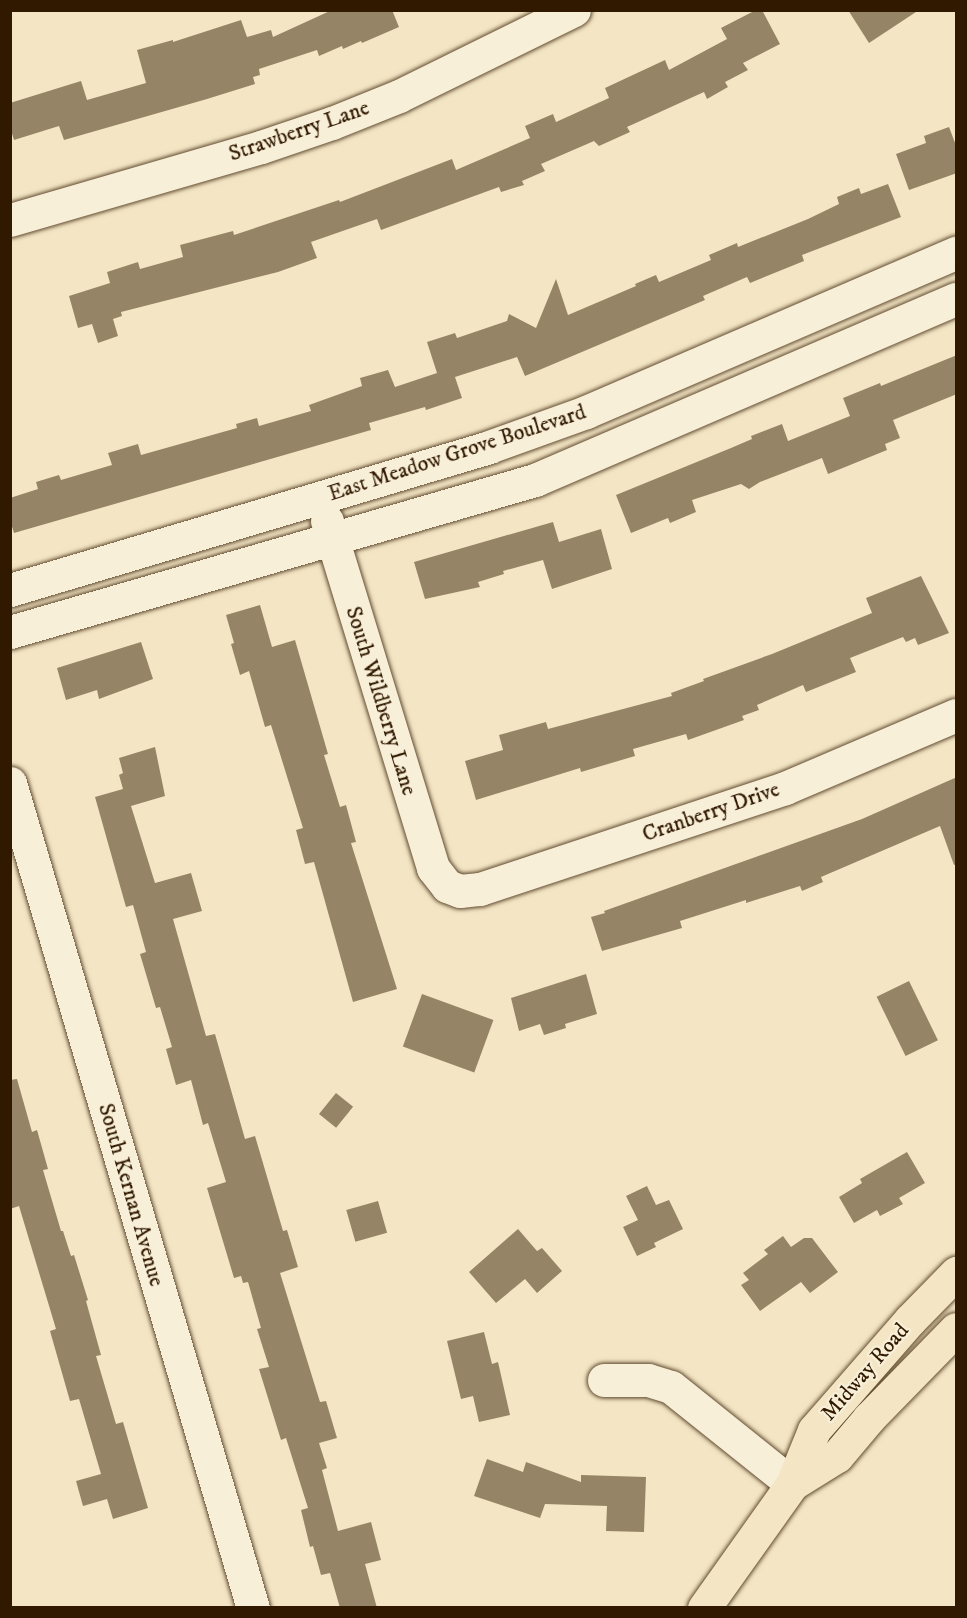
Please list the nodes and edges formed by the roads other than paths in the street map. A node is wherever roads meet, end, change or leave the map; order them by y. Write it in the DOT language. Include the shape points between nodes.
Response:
graph roads {
  1 [pos="574,10"];
  2 [pos="10,220"];
  3 [pos="957,253"];
  4 [pos="957,299"];
  5 [pos="320,498"];
  6 [pos="332,540"];
  7 [pos="10,590"];
  8 [pos="10,632"];
  9 [pos="957,715"];
  10 [pos="10,783"];
  11 [pos="460,891"];
  12 [pos="957,1273"];
  13 [pos="957,1329"];
  14 [pos="604,1380"];
  15 [pos="792,1484"];
  16 [pos="253,1608"];
  17 [pos="704,1608"];
  1 -- 2 [label="street, Strawberry Lane" via="452,71 332,123"];
  3 -- 5 [label="street, East Meadow Grove Boulevard" via="586,412 489,447"];
  4 -- 6 [label="street, East Meadow Grove Boulevard" via="536,480"];
  5 -- 6 [label="street, South Wildberry Lane"];
  5 -- 7 [label="street, East Meadow Grove Boulevard"];
  6 -- 8 [label="street, East Meadow Grove Boulevard"];
  6 -- 11 [label="street, South Wildberry Lane" via="432,868 447,886"];
  9 -- 11 [label="street, Cranberry Drive" via="785,788 480,889"];
  10 -- 16 [label="street, South Kernan Avenue"];
  12 -- 15 [label="main road, Midway Road" via="814,1430"];
  13 -- 15 [label="main road, Midway Road" via="876,1410 837,1456"];
  14 -- 15 [label="street" via="648,1380 671,1387"];
  15 -- 17 [label="main road, Midway Road"];
}
